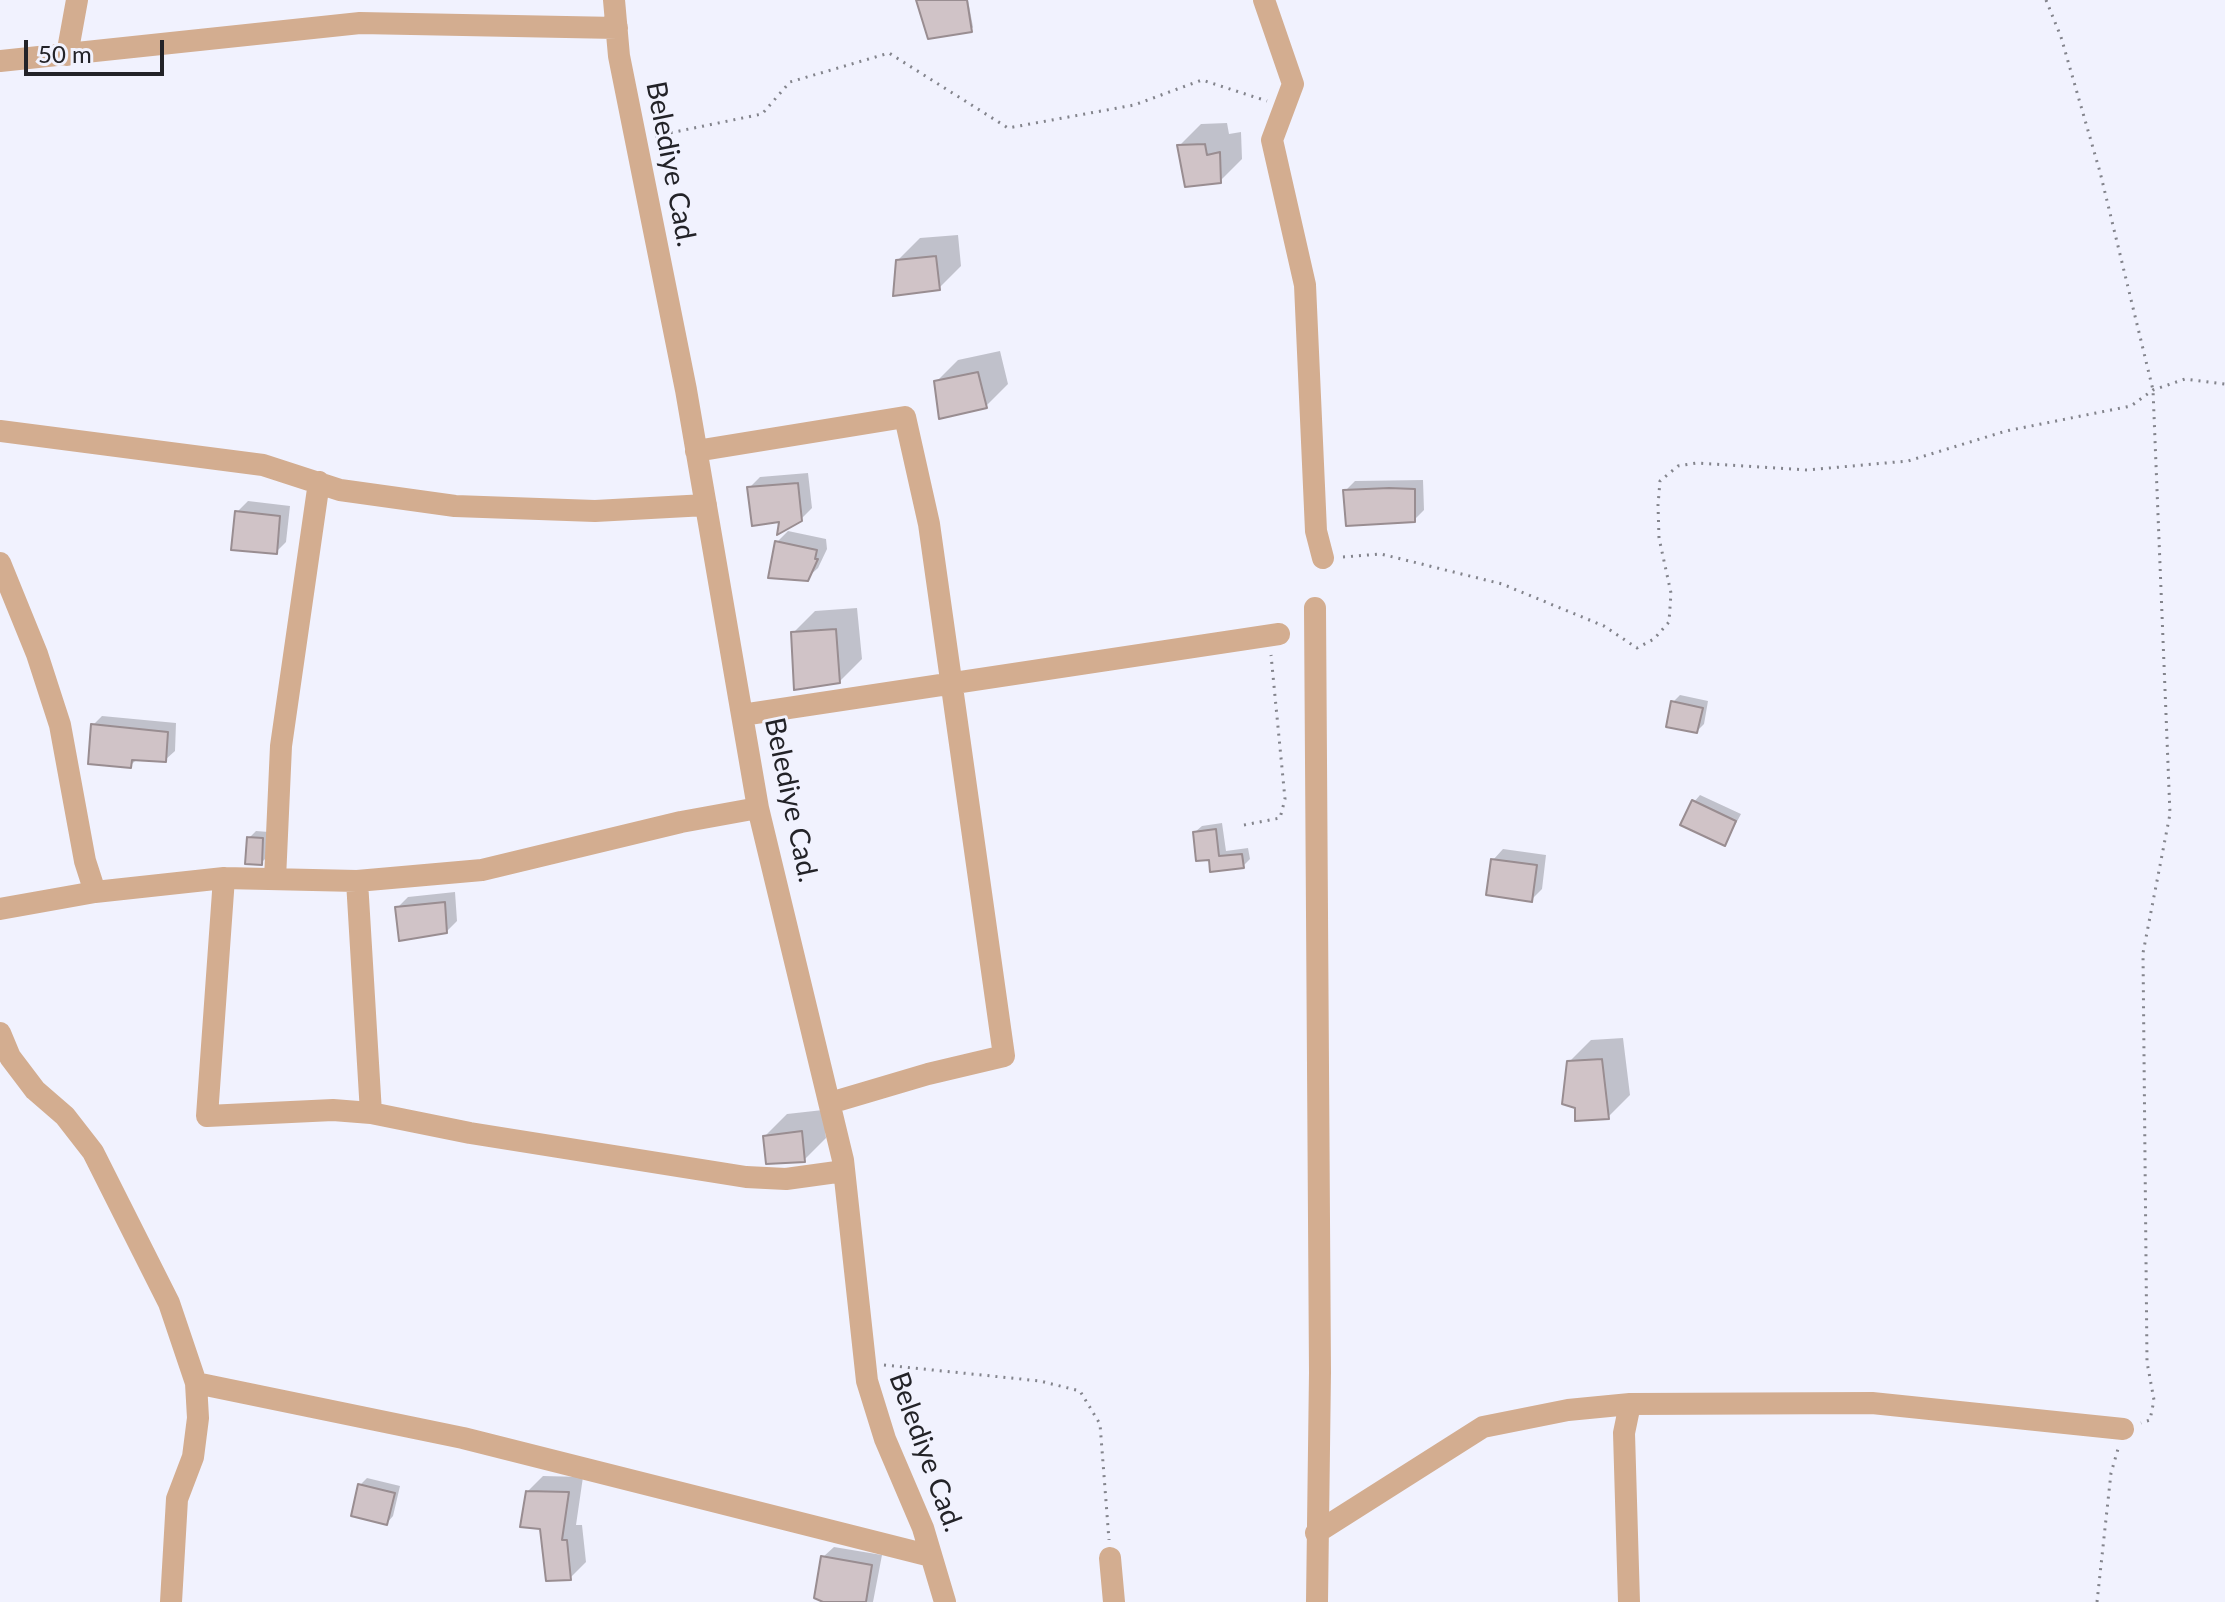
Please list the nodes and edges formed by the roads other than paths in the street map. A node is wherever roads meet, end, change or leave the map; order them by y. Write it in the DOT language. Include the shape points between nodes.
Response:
graph roads {
  1 [pos="77,0"];
  2 [pos="614,0"];
  3 [pos="1264,0"];
  4 [pos="617,28"];
  5 [pos="67,55"];
  6 [pos="0,61"];
  7 [pos="0,431"];
  8 [pos="696,451"];
  9 [pos="319,482"];
  10 [pos="706,505"];
  11 [pos="1323,558"];
  12 [pos="0,563"];
  13 [pos="1315,608"];
  14 [pos="1274,635"];
  15 [pos="951,681"];
  16 [pos="742,715"];
  17 [pos="758,808"];
  18 [pos="224,878"];
  19 [pos="275,879"];
  20 [pos="357,881"];
  21 [pos="95,892"];
  22 [pos="0,909"];
  23 [pos="0,1033"];
  24 [pos="830,1103"];
  25 [pos="371,1113"];
  26 [pos="844,1171"];
  27 [pos="196,1383"];
  28 [pos="1630,1404"];
  29 [pos="2123,1429"];
  30 [pos="1316,1533"];
  31 [pos="931,1556"];
  32 [pos="1110,1558"];
  33 [pos="171,1602"];
  34 [pos="945,1602"];
  35 [pos="1114,1602"];
  36 [pos="1317,1602"];
  37 [pos="1629,1602"];
  1 -- 5 [label="street"];
  2 -- 4 [label="street, Belediye Cad."];
  3 -- 11 [label="street" via="1293,84 1272,140 1305,285 1316,531"];
  4 -- 5 [label="street" via="360,23"];
  4 -- 8 [label="street, Belediye Cad."];
  5 -- 6 [label="street"];
  7 -- 9 [label="street" via="263,465"];
  8 -- 10 [label="street, Belediye Cad."];
  8 -- 15 [label="street" via="905,417 929,524"];
  9 -- 10 [label="street" via="340,490 455,506 595,511"];
  9 -- 19 [label="street" via="281,746"];
  10 -- 16 [label="street, Belediye Cad."];
  12 -- 21 [label="street" via="60,725"];
  13 -- 30 [label="street" via="1320,1356"];
  14 -- 15 [label="street"];
  15 -- 16 [label="street"];
  15 -- 24 [label="street" via="1004,1056"];
  16 -- 17 [label="street, Belediye Cad."];
  17 -- 20 [label="street" via="482,870"];
  17 -- 24 [label="street, Belediye Cad."];
  18 -- 19 [label="street"];
  18 -- 21 [label="street"];
  18 -- 25 [label="street" via="207,1116"];
  19 -- 20 [label="street"];
  20 -- 25 [label="street"];
  21 -- 22 [label="street"];
  23 -- 27 [label="street" via="10,1057 35,1090 65,1116 93,1152 169,1303"];
  24 -- 26 [label="street, Belediye Cad."];
  25 -- 26 [label="street" via="746,1177 786,1179"];
  26 -- 31 [label="street, Belediye Cad." via="864,1363 885,1439"];
  27 -- 31 [label="street" via="463,1438"];
  27 -- 33 [label="street" via="198,1418 193,1457 177,1499"];
  28 -- 29 [label="street" via="1872,1403"];
  28 -- 30 [label="street" via="1483,1427"];
  28 -- 37 [label="street" via="1624,1433"];
  30 -- 36 [label="street"];
  31 -- 34 [label="street, Belediye Cad."];
  32 -- 35 [label="street"];
}
